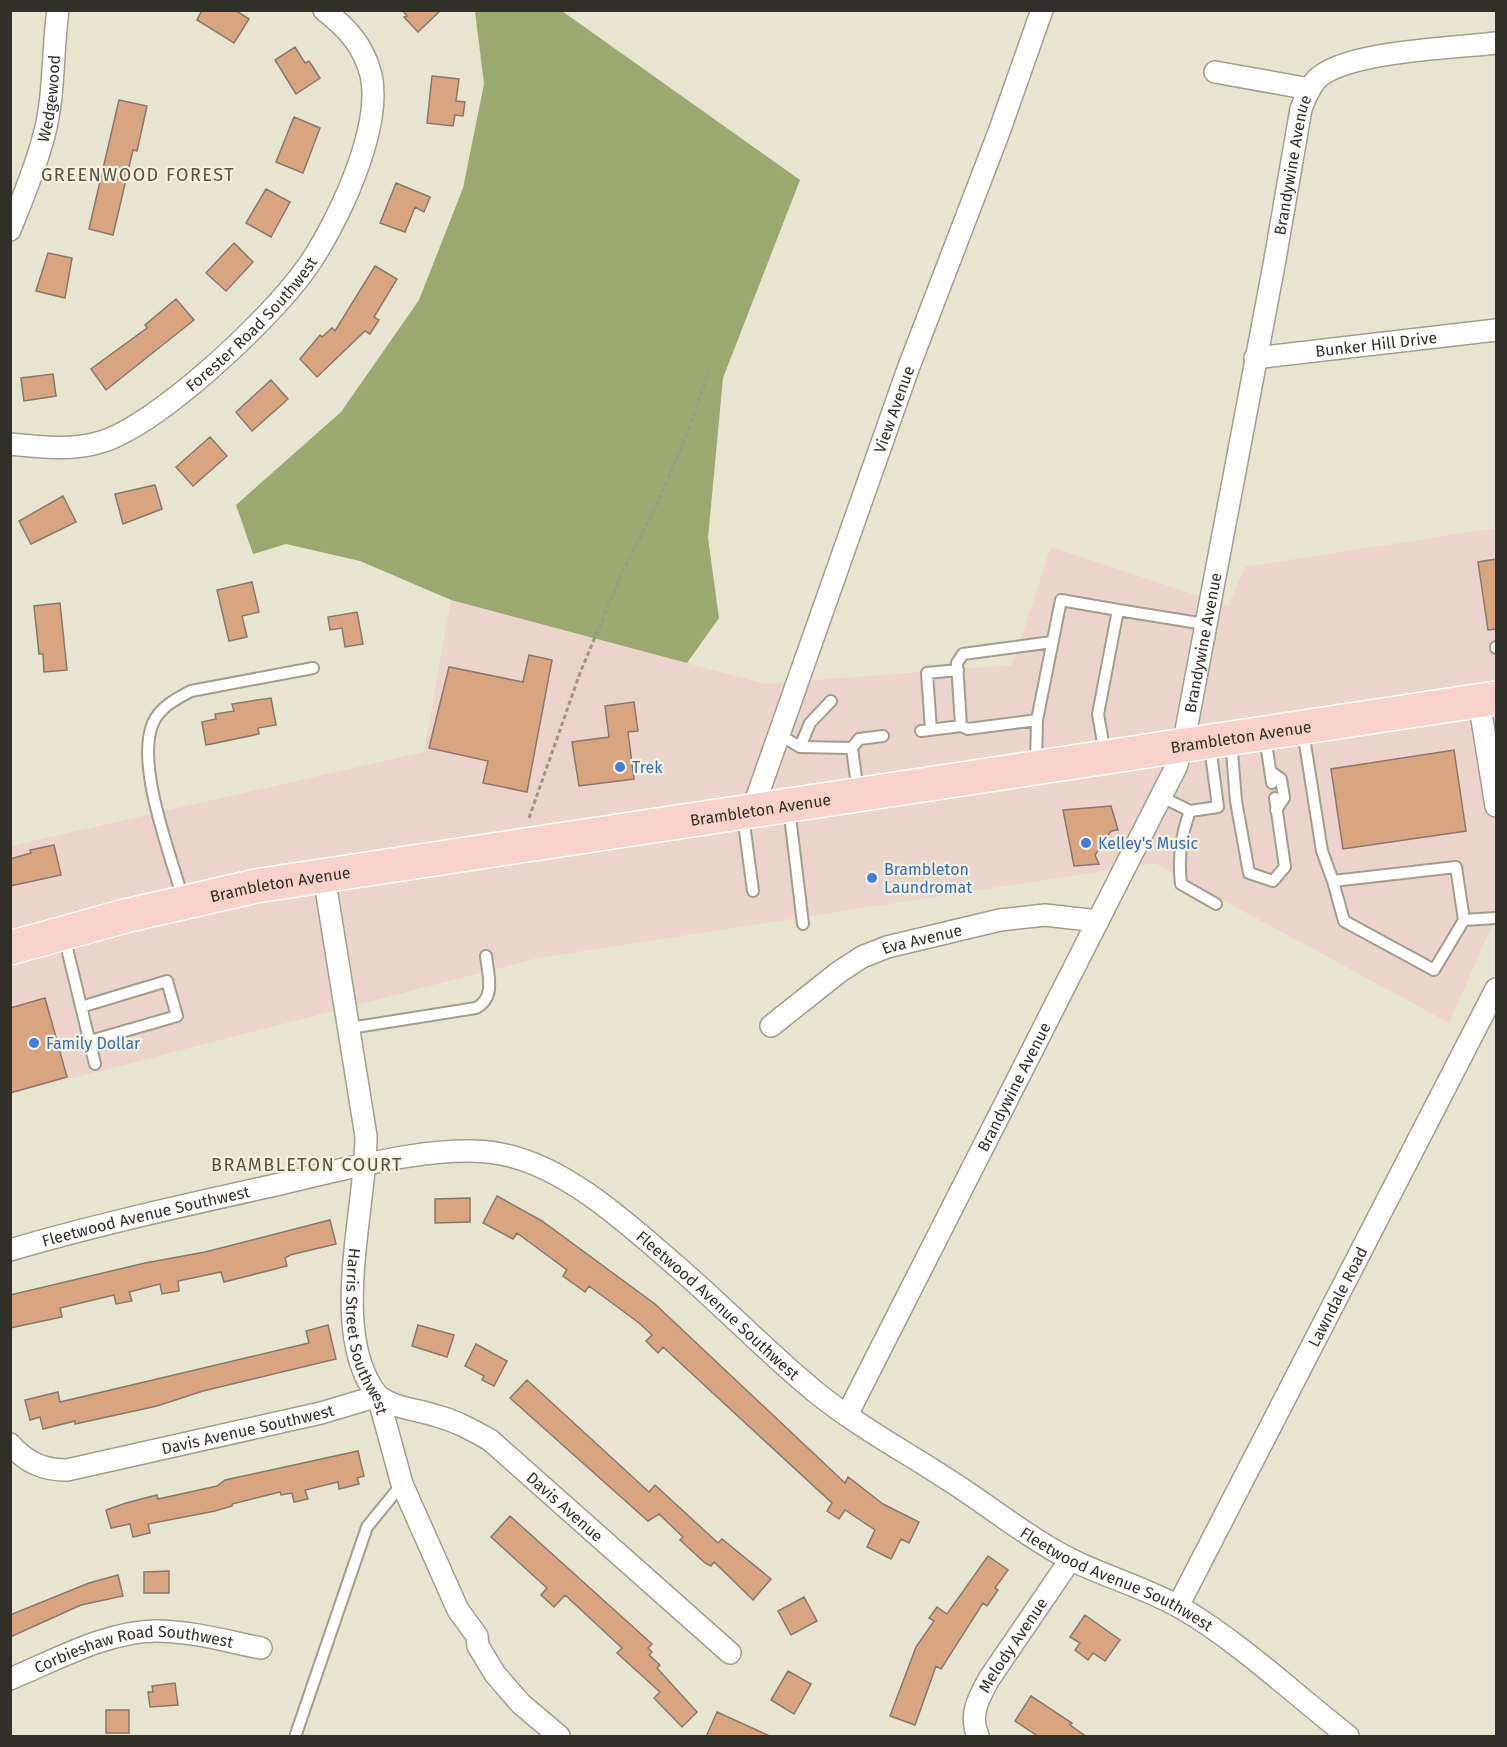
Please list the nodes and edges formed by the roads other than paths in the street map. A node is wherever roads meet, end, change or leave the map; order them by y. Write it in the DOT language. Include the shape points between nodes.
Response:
graph roads {
  1 [pos="58,10"];
  2 [pos="324,10"];
  3 [pos="1042,10"];
  4 [pos="1497,43"];
  5 [pos="1215,72"];
  6 [pos="1310,89"];
  7 [pos="19,182"];
  8 [pos="10,230"];
  9 [pos="1497,330"];
  10 [pos="1256,358"];
  11 [pos="10,444"];
  12 [pos="1118,610"];
  13 [pos="1204,624"];
  14 [pos="1052,642"];
  15 [pos="313,668"];
  16 [pos="958,670"];
  17 [pos="1488,700"];
  18 [pos="831,701"];
  19 [pos="1037,720"];
  20 [pos="961,726"];
  21 [pos="1302,728"];
  22 [pos="778,734"];
  23 [pos="1265,734"];
  24 [pos="883,736"];
  25 [pos="1208,743"];
  26 [pos="800,747"];
  27 [pos="852,748"];
  28 [pos="1106,758"];
  29 [pos="1036,767"];
  30 [pos="1270,771"];
  31 [pos="1272,783"];
  32 [pos="858,795"];
  33 [pos="1161,796"];
  34 [pos="1275,798"];
  35 [pos="789,805"];
  36 [pos="1497,806"];
  37 [pos="1276,810"];
  38 [pos="1190,811"];
  39 [pos="747,812"];
  40 [pos="324,876"];
  41 [pos="1334,881"];
  42 [pos="753,891"];
  43 [pos="184,902"];
  44 [pos="1216,904"];
  45 [pos="1497,918"];
  46 [pos="1464,920"];
  47 [pos="1098,921"];
  48 [pos="803,924"];
  49 [pos="63,933"];
  50 [pos="19,946"];
  51 [pos="486,956"];
  52 [pos="1497,989"];
  53 [pos="81,1007"];
  54 [pos="771,1026"];
  55 [pos="350,1028"];
  56 [pos="90,1041"];
  57 [pos="95,1064"];
  58 [pos="366,1164"];
  59 [pos="10,1250"];
  60 [pos="378,1396"];
  61 [pos="847,1415"];
  62 [pos="10,1444"];
  63 [pos="402,1484"];
  64 [pos="1070,1560"];
  65 [pos="1178,1606"];
  66 [pos="261,1648"];
  67 [pos="730,1653"];
  68 [pos="10,1679"];
  69 [pos="296,1734"];
  70 [pos="559,1737"];
  71 [pos="978,1737"];
  72 [pos="1348,1737"];
  1 -- 7 [label="street, Wedgewood" via="44,138"];
  2 -- 11 [label="street, Forester Road Southwest" via="356,41 371,77 373,97 363,155 324,239 283,298 173,400 145,420 101,442 53,448"];
  3 -- 22 [label="street, View Avenue"];
  4 -- 6 [label="street, Brandywine Avenue" via="1349,62 1329,70"];
  5 -- 6 [label="street, Brandywine Avenue"];
  6 -- 10 [label="street, Brandywine Avenue" via="1301,110"];
  7 -- 8 [label="street, Wedgewood"];
  9 -- 10 [label="street, Bunker Hill Drive"];
  10 -- 13 [label="street, Brandywine Avenue"];
  12 -- 13 [label="lane"];
  12 -- 14 [label="lane" via="1061,600"];
  12 -- 28 [label="lane" via="1098,714"];
  13 -- 25 [label="street, Brandywine Avenue"];
  14 -- 16 [label="lane" via="963,654 957,663"];
  14 -- 19 [label="lane"];
  15 -- 43 [label="lane" via="191,692 167,706 153,723 148,758 150,783"];
  16 -- 20 [label="lane"];
  16 -- 20 [label="lane" via="927,673 926,731"];
  17 -- 21 [label="main road, Brambleton Avenue"];
  17 -- 36 [label="street"];
  18 -- 26 [label="lane" via="810,723"];
  19 -- 20 [label="lane" via="968,729"];
  19 -- 29 [label="lane"];
  21 -- 23 [label="main road, Brambleton Avenue"];
  21 -- 41 [label="lane" via="1322,851"];
  22 -- 26 [label="lane"];
  22 -- 39 [label="street, View Avenue"];
  23 -- 25 [label="main road, Brambleton Avenue"];
  23 -- 30 [label="lane"];
  24 -- 27 [label="lane" via="859,739"];
  25 -- 28 [label="main road, Brambleton Avenue"];
  25 -- 33 [label="street, Brandywine Avenue"];
  25 -- 37 [label="lane" via="1236,801 1249,873 1273,881 1285,867"];
  25 -- 38 [label="lane" via="1218,807"];
  26 -- 27 [label="lane"];
  27 -- 32 [label="lane"];
  28 -- 29 [label="main road, Brambleton Avenue"];
  29 -- 32 [label="main road, Brambleton Avenue"];
  30 -- 31 [label="lane"];
  30 -- 37 [label="lane" via="1281,779 1284,798"];
  32 -- 35 [label="main road, Brambleton Avenue"];
  33 -- 38 [label="lane"];
  33 -- 47 [label="street, Brandywine Avenue"];
  34 -- 37 [label="lane"];
  35 -- 39 [label="main road, Brambleton Avenue"];
  35 -- 48 [label="lane"];
  38 -- 44 [label="lane" via="1178,860 1181,884"];
  39 -- 40 [label="main road, Brambleton Avenue"];
  39 -- 42 [label="lane"];
  40 -- 43 [label="main road, Brambleton Avenue"];
  40 -- 55 [label="street, Harris Street Southwest"];
  41 -- 46 [label="lane" via="1456,867"];
  41 -- 46 [label="lane" via="1344,921 1434,970"];
  43 -- 49 [label="main road, Brambleton Avenue"];
  45 -- 46 [label="lane"];
  47 -- 54 [label="street, Eva Avenue" via="1045,915 1000,920 887,947 839,972"];
  47 -- 61 [label="street, Brandywine Avenue"];
  49 -- 50 [label="main road, Brambleton Avenue"];
  49 -- 53 [label="lane"];
  51 -- 55 [label="lane" via="489,992 476,1008"];
  52 -- 65 [label="street, Lawndale Road"];
  53 -- 56 [label="lane"];
  53 -- 56 [label="lane" via="167,981 177,1016"];
  55 -- 58 [label="street, Harris Street Southwest" via="366,1136"];
  56 -- 57 [label="lane"];
  58 -- 59 [label="street, Fleetwood Avenue Southwest"];
  58 -- 60 [label="street, Harris Street Southwest" via="352,1310 363,1370"];
  58 -- 61 [label="street, Fleetwood Avenue Southwest" via="450,1152 479,1152 526,1160 550,1170 658,1251 785,1366"];
  60 -- 62 [label="street, Davis Avenue Southwest" via="321,1413 67,1470 35,1465"];
  60 -- 63 [label="street, Harris Street Southwest"];
  60 -- 67 [label="street, Davis Avenue" via="389,1404 463,1425 490,1440"];
  61 -- 64 [label="street, Fleetwood Avenue Southwest"];
  63 -- 69 [label="lane" via="367,1527"];
  63 -- 70 [label="street, Harris Street Southwest" via="458,1610 477,1636 478,1646 495,1674 521,1704"];
  64 -- 65 [label="street, Fleetwood Avenue Southwest"];
  64 -- 71 [label="street, Melody Avenue" via="983,1689 973,1717"];
  65 -- 72 [label="street, Fleetwood Avenue Southwest" via="1225,1638"];
  66 -- 68 [label="street, Corbieshaw Road Southwest" via="154,1631 126,1635"];
}
